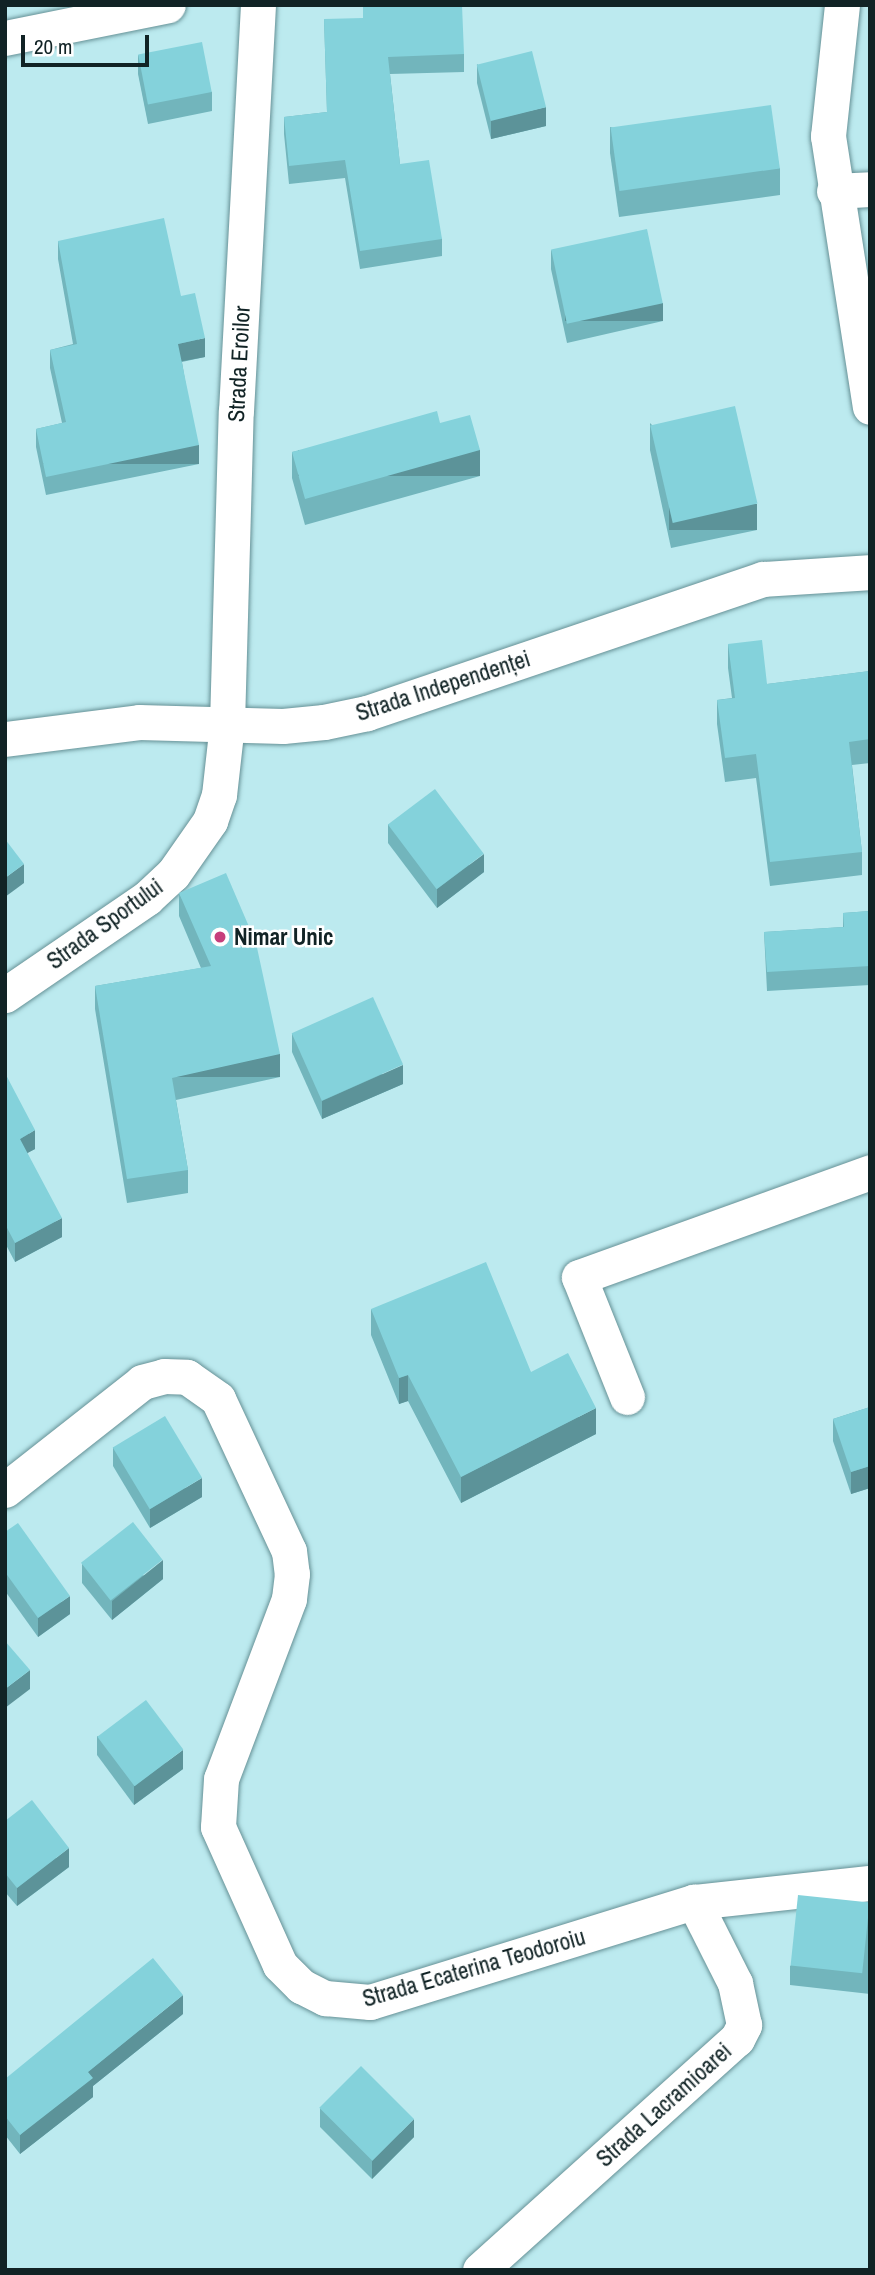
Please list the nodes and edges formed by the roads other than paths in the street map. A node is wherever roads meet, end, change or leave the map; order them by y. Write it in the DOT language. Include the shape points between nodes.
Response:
graph roads {
  1 [pos="168,5"];
  2 [pos="258,5"];
  3 [pos="842,5"];
  4 [pos="5,38"];
  5 [pos="870,189"];
  6 [pos="834,191"];
  7 [pos="870,407"];
  8 [pos="870,572"];
  9 [pos="227,724"];
  10 [pos="5,739"];
  11 [pos="5,995"];
  12 [pos="870,1172"];
  13 [pos="627,1397"];
  14 [pos="5,1490"];
  15 [pos="870,1883"];
  16 [pos="694,1902"];
  17 [pos="480,2270"];
  1 -- 4 [label="street"];
  2 -- 9 [label="street, Strada Eroilor" via="236,411"];
  3 -- 6 [label="street" via="828,136"];
  5 -- 6 [label="street"];
  6 -- 7 [label="street"];
  8 -- 9 [label="street, Strada Independenței" via="775,578 718,592 367,713 283,726"];
  9 -- 10 [label="street, Strada Independenței" via="139,722"];
  9 -- 11 [label="street, Strada Sportului" via="219,794 194,849 147,898"];
  12 -- 13 [label="street" via="579,1277"];
  14 -- 16 [label="street, Strada Ecaterina Teodoroiu" via="142,1382 164,1376 187,1377 218,1399 289,1552 292,1574 289,1599 221,1779 218,1827 280,1965 301,1986 324,1998 370,2002"];
  15 -- 16 [label="street, Strada Ecaterina Teodoroiu"];
  16 -- 17 [label="street, Strada Lacramioarei" via="734,1983 744,2025 737,2039"];
}
